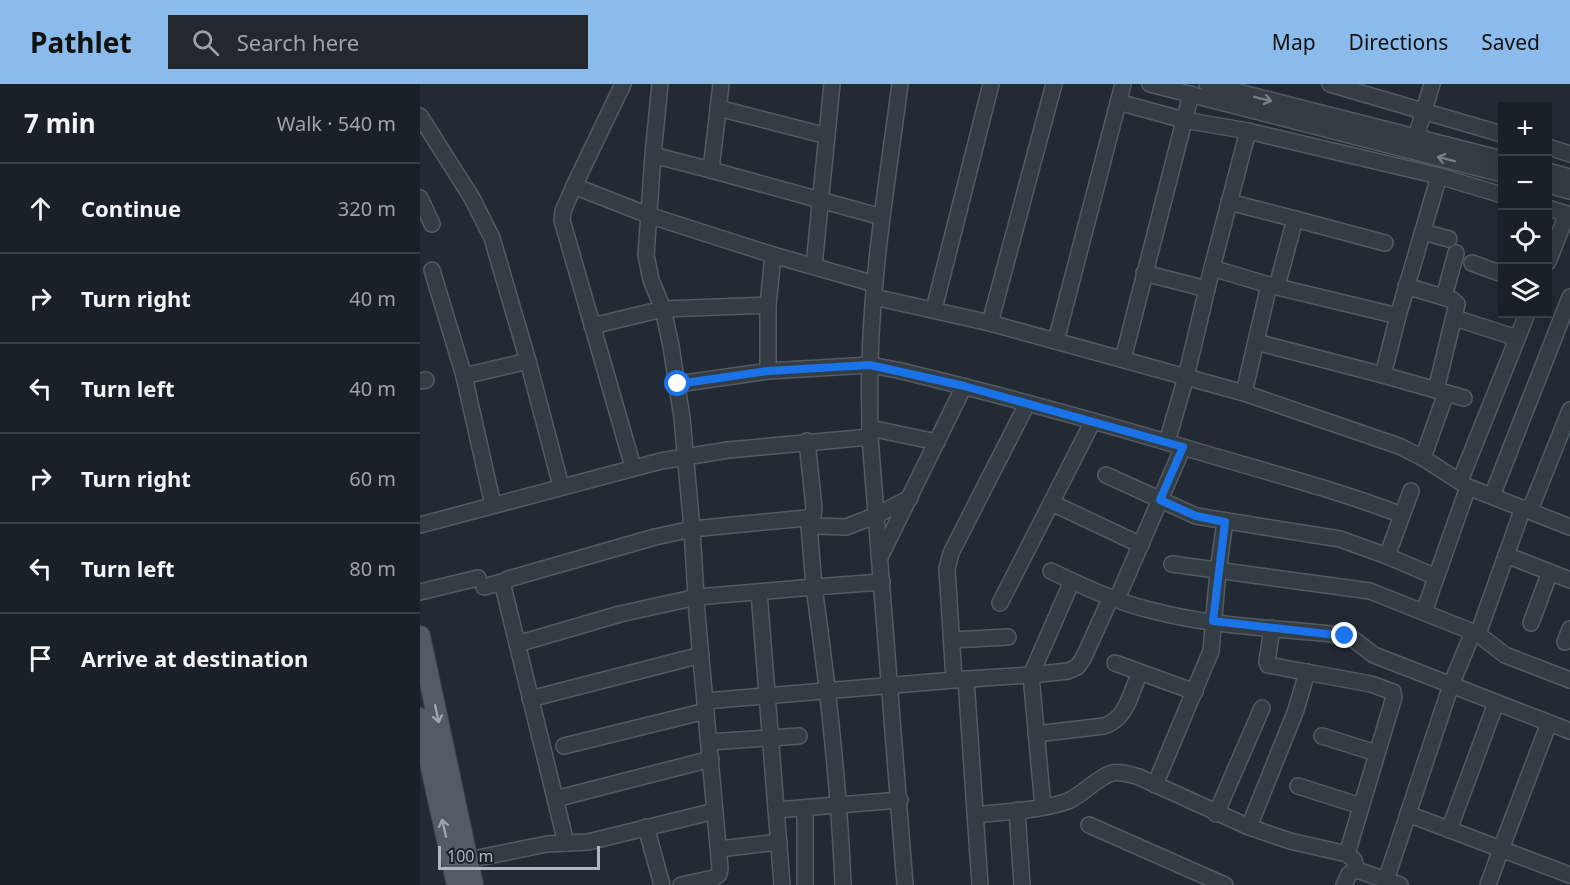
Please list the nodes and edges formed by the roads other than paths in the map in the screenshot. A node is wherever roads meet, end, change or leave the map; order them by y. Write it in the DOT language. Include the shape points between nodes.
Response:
graph roads {
  1 [pos="623,84"];
  2 [pos="660,84"];
  3 [pos="721,84"];
  4 [pos="832,84"];
  5 [pos="900,84"];
  6 [pos="991,84"];
  7 [pos="1054,84"];
  8 [pos="1123,84"];
  9 [pos="1150,84"];
  10 [pos="1330,84"];
  11 [pos="1432,84"];
  12 [pos="1366,89"];
  13 [pos="1198,90"];
  14 [pos="1118,102"];
  15 [pos="718,108"];
  16 [pos="1244,108"];
  17 [pos="1424,111"];
  18 [pos="420,116"];
  19 [pos="1184,120"];
  20 [pos="1350,128"];
  21 [pos="1243,130"];
  22 [pos="1498,133"];
  23 [pos="827,136"];
  24 [pos="1416,137"];
  25 [pos="1552,148"];
  26 [pos="1570,154"];
  27 [pos="652,155"];
  28 [pos="1498,158"];
  29 [pos="711,170"];
  30 [pos="1498,172"];
  31 [pos="1439,176"];
  32 [pos="1555,178"];
  33 [pos="574,186"];
  34 [pos="1570,191"];
  35 [pos="1498,194"];
  36 [pos="420,198"];
  37 [pos="821,200"];
  38 [pos="1229,202"];
  39 [pos="1552,209"];
  40 [pos="1568,214"];
  41 [pos="648,215"];
  42 [pos="882,217"];
  43 [pos="1295,219"];
  44 [pos="432,224"];
  45 [pos="1423,232"];
  46 [pos="1449,239"];
  47 [pos="1385,243"];
  48 [pos="1552,252"];
  49 [pos="1456,253"];
  50 [pos="773,255"];
  51 [pos="1473,263"];
  52 [pos="814,266"];
  53 [pos="1212,268"];
  54 [pos="432,270"];
  55 [pos="1498,272"];
  56 [pos="1144,273"];
  57 [pos="1273,285"];
  58 [pos="1406,286"];
  59 [pos="1207,289"];
  60 [pos="874,291"];
  61 [pos="1444,297"];
  62 [pos="1570,297"];
  63 [pos="768,304"];
  64 [pos="663,309"];
  65 [pos="934,309"];
  66 [pos="1398,316"];
  67 [pos="1455,318"];
  68 [pos="1525,318"];
  69 [pos="990,323"];
  70 [pos="592,326"];
  71 [pos="1517,338"];
  72 [pos="1056,341"];
  73 [pos="1256,342"];
  74 [pos="1123,359"];
  75 [pos="528,361"];
  76 [pos="870,365"];
  77 [pos="768,371"];
  78 [pos="1383,375"];
  79 [pos="464,376"];
  80 [pos="1186,376"];
  81 [pos="678,384"];
  82 [pos="964,386"];
  83 [pos="1441,392"];
  84 [pos="1244,393"];
  85 [pos="1464,398"];
  86 [pos="1027,404"];
  87 [pos="1570,410"];
  88 [pos="1093,421"];
  89 [pos="870,432"];
  90 [pos="807,441"];
  91 [pos="937,442"];
  92 [pos="1167,442"];
  93 [pos="1183,447"];
  94 [pos="686,457"];
  95 [pos="1424,458"];
  96 [pos="633,468"];
  97 [pos="1106,475"];
  98 [pos="1464,484"];
  99 [pos="561,486"];
  100 [pos="1411,491"];
  101 [pos="1492,496"];
  102 [pos="910,498"];
  103 [pos="1160,500"];
  104 [pos="1052,503"];
  105 [pos="493,505"];
  106 [pos="1527,509"];
  107 [pos="877,515"];
  108 [pos="1402,515"];
  109 [pos="1225,522"];
  110 [pos="1569,524"];
  111 [pos="420,525"];
  112 [pos="692,529"];
  113 [pos="1141,545"];
  114 [pos="1506,555"];
  115 [pos="1387,556"];
  116 [pos="880,557"];
  117 [pos="1172,564"];
  118 [pos="1051,571"];
  119 [pos="1218,571"];
  120 [pos="1550,572"];
  121 [pos="1436,577"];
  122 [pos="1570,580"];
  123 [pos="505,581"];
  124 [pos="1072,581"];
  125 [pos="882,582"];
  126 [pos="814,587"];
  127 [pos="420,592"];
  128 [pos="759,592"];
  129 [pos="697,597"];
  130 [pos="1114,598"];
  131 [pos="1000,603"];
  132 [pos="1424,612"];
  133 [pos="1213,621"];
  134 [pos="1531,623"];
  135 [pos="1272,628"];
  136 [pos="1476,633"];
  137 [pos="420,636"];
  138 [pos="1008,636"];
  139 [pos="952,640"];
  140 [pos="517,644"];
  141 [pos="701,656"];
  142 [pos="1115,663"];
  143 [pos="1140,672"];
  144 [pos="1307,672"];
  145 [pos="1030,675"];
  146 [pos="960,680"];
  147 [pos="1570,680"];
  148 [pos="890,685"];
  149 [pos="1451,685"];
  150 [pos="829,690"];
  151 [pos="1195,692"];
  152 [pos="767,696"];
  153 [pos="530,699"];
  154 [pos="1496,703"];
  155 [pos="706,706"];
  156 [pos="1262,708"];
  157 [pos="420,718"];
  158 [pos="1549,723"];
  159 [pos="1570,731"];
  160 [pos="1036,734"];
  161 [pos="799,736"];
  162 [pos="1322,736"];
  163 [pos="771,737"];
  164 [pos="709,742"];
  165 [pos="564,746"];
  166 [pos="1376,753"];
  167 [pos="711,759"];
  168 [pos="425,763"];
  169 [pos="1155,785"];
  170 [pos="1298,786"];
  171 [pos="555,800"];
  172 [pos="900,800"];
  173 [pos="840,804"];
  174 [pos="1361,806"];
  175 [pos="1043,807"];
  176 [pos="805,808"];
  177 [pos="776,810"];
  178 [pos="1017,810"];
  179 [pos="715,811"];
  180 [pos="1216,814"];
  181 [pos="1408,814"];
  182 [pos="976,815"];
  183 [pos="1089,825"];
  184 [pos="646,827"];
  185 [pos="1249,827"];
  186 [pos="1449,830"];
  187 [pos="779,842"];
  188 [pos="566,843"];
  189 [pos="719,849"];
  190 [pos="1501,849"];
  191 [pos="1347,854"];
  192 [pos="468,860"];
  193 [pos="1357,870"];
  194 [pos="1570,875"];
  195 [pos="1393,882"];
  196 [pos="457,885"];
  197 [pos="473,885"];
  198 [pos="662,885"];
  199 [pos="681,885"];
  200 [pos="782,885"];
  201 [pos="805,885"];
  202 [pos="843,885"];
  203 [pos="905,885"];
  204 [pos="980,885"];
  205 [pos="1022,885"];
  206 [pos="1225,885"];
  207 [pos="1344,885"];
  208 [pos="1488,885"];
  1 -- 33 [label="street"];
  2 -- 27 [label="street"];
  3 -- 15 [label="street"];
  4 -- 23 [label="street"];
  5 -- 42 [label="street"];
  6 -- 65 [label="street"];
  7 -- 69 [label="street"];
  8 -- 14 [label="street"];
  9 -- 13 [label="street"];
  10 -- 12 [label="street"];
  11 -- 17 [label="street"];
  12 -- 17 [label="street"];
  13 -- 16 [label="street"];
  13 -- 19 [label="street"];
  13 -- 20 [label="street, one-way"];
  14 -- 19 [label="street"];
  14 -- 72 [label="street"];
  15 -- 23 [label="street"];
  15 -- 29 [label="street"];
  16 -- 20 [label="street"];
  16 -- 21 [label="street"];
  17 -- 22 [label="street"];
  17 -- 24 [label="street"];
  18 -- 75 [label="street" via="486,224"];
  19 -- 21 [label="street"];
  19 -- 56 [label="street"];
  20 -- 24 [label="street"];
  30 -- 20 [label="street, one-way"];
  21 -- 31 [label="street"];
  21 -- 38 [label="street"];
  23 -- 37 [label="street"];
  24 -- 28 [label="street"];
  25 -- 26 [label="street"];
  27 -- 29 [label="street"];
  27 -- 41 [label="street"];
  29 -- 37 [label="street"];
  31 -- 35 [label="street"];
  31 -- 45 [label="street"];
  32 -- 34 [label="street"];
  33 -- 41 [label="street"];
  33 -- 70 [label="street" via="562,220"];
  36 -- 44 [label="street"];
  37 -- 42 [label="street"];
  37 -- 52 [label="street"];
  38 -- 43 [label="street"];
  38 -- 53 [label="street"];
  39 -- 40 [label="street"];
  40 -- 48 [label="street"];
  41 -- 50 [label="street"];
  41 -- 64 [label="street" via="647,265"];
  42 -- 60 [label="street"];
  43 -- 47 [label="street"];
  43 -- 57 [label="street"];
  45 -- 46 [label="street"];
  45 -- 58 [label="street"];
  49 -- 61 [label="street"];
  50 -- 52 [label="street"];
  50 -- 63 [label="street"];
  51 -- 55 [label="street"];
  52 -- 60 [label="street"];
  53 -- 57 [label="street"];
  53 -- 59 [label="street"];
  54 -- 79 [label="street"];
  56 -- 59 [label="street"];
  56 -- 74 [label="street"];
  57 -- 66 [label="street"];
  57 -- 73 [label="street"];
  58 -- 61 [label="street"];
  58 -- 66 [label="street"];
  59 -- 80 [label="street"];
  60 -- 65 [label="street"];
  60 -- 76 [label="street"];
  61 -- 67 [label="street" via="1457,304"];
  62 -- 101 [label="street"];
  63 -- 64 [label="street"];
  63 -- 77 [label="street"];
  64 -- 70 [label="street"];
  64 -- 81 [label="street"];
  65 -- 69 [label="street"];
  66 -- 78 [label="street"];
  67 -- 71 [label="street"];
  67 -- 83 [label="street"];
  68 -- 71 [label="street"];
  69 -- 72 [label="street"];
  70 -- 96 [label="street"];
  71 -- 98 [label="street"];
  72 -- 74 [label="street"];
  73 -- 78 [label="street"];
  73 -- 84 [label="street"];
  74 -- 80 [label="street"];
  75 -- 79 [label="street"];
  75 -- 99 [label="street"];
  76 -- 77 [label="street"];
  76 -- 82 [label="street"];
  76 -- 89 [label="street"];
  77 -- 81 [label="street"];
  78 -- 83 [label="street"];
  79 -- 105 [label="street"];
  80 -- 84 [label="street"];
  80 -- 92 [label="street"];
  81 -- 94 [label="street"];
  82 -- 86 [label="street"];
  82 -- 91 [label="street"];
  83 -- 85 [label="street"];
  83 -- 95 [label="street"];
  84 -- 95 [label="street"];
  86 -- 88 [label="street"];
  86 -- 139 [label="street" via="951,553 947,569"];
  87 -- 106 [label="street"];
  88 -- 92 [label="street"];
  88 -- 104 [label="street"];
  89 -- 90 [label="street"];
  89 -- 91 [label="street"];
  89 -- 107 [label="street"];
  90 -- 94 [label="street"];
  90 -- 112 [label="street" via="813,516"];
  91 -- 102 [label="street"];
  92 -- 93 [label="street"];
  93 -- 103 [label="street"];
  93 -- 108 [label="street" via="1346,494"];
  94 -- 96 [label="street"];
  94 -- 112 [label="street"];
  95 -- 98 [label="street"];
  96 -- 99 [label="street"];
  97 -- 103 [label="street"];
  98 -- 101 [label="street"];
  98 -- 121 [label="street"];
  99 -- 105 [label="street"];
  100 -- 108 [label="street"];
  101 -- 106 [label="street"];
  102 -- 107 [label="street"];
  102 -- 116 [label="street"];
  103 -- 109 [label="street" via="1196,516"];
  103 -- 113 [label="street"];
  104 -- 113 [label="street"];
  104 -- 131 [label="street"];
  105 -- 111 [label="street"];
  106 -- 110 [label="street"];
  106 -- 114 [label="street"];
  107 -- 116 [label="street"];
  107 -- 126 [label="street" via="846,527 813,526"];
  108 -- 115 [label="street"];
  109 -- 115 [label="street" via="1340,539"];
  109 -- 119 [label="street"];
  112 -- 123 [label="street"];
  112 -- 129 [label="street"];
  113 -- 130 [label="street"];
  114 -- 120 [label="street"];
  114 -- 136 [label="street"];
  115 -- 121 [label="street"];
  116 -- 125 [label="street"];
  117 -- 119 [label="street"];
  118 -- 124 [label="street"];
  119 -- 132 [label="street" via="1370,591"];
  119 -- 133 [label="street"];
  120 -- 122 [label="street"];
  120 -- 134 [label="street"];
  121 -- 132 [label="street"];
  123 -- 127 [label="street"];
  123 -- 140 [label="street" via="503,591"];
  124 -- 130 [label="street"];
  124 -- 145 [label="street"];
  125 -- 126 [label="street"];
  125 -- 148 [label="street"];
  126 -- 128 [label="street"];
  126 -- 150 [label="street"];
  128 -- 129 [label="street"];
  128 -- 152 [label="street"];
  129 -- 140 [label="street" via="620,614"];
  129 -- 141 [label="street"];
  130 -- 133 [label="street" via="1156,612"];
  130 -- 145 [label="street" via="1077,667"];
  132 -- 136 [label="street"];
  133 -- 135 [label="street"];
  133 -- 151 [label="street" via="1211,651"];
  135 -- 144 [label="street" via="1268,665"];
  135 -- 149 [label="street" via="1353,639 1374,655"];
  136 -- 147 [label="street" via="1505,655"];
  136 -- 149 [label="street"];
  137 -- 192 [label="main road, one-way"];
  138 -- 139 [label="street"];
  139 -- 146 [label="street"];
  140 -- 153 [label="street"];
  141 -- 153 [label="street"];
  141 -- 155 [label="street"];
  142 -- 143 [label="street"];
  143 -- 151 [label="street"];
  143 -- 160 [label="street" via="1123,712 1114,723"];
  144 -- 166 [label="street" via="1393,692"];
  144 -- 185 [label="street" via="1296,710"];
  145 -- 146 [label="street"];
  145 -- 160 [label="street"];
  146 -- 148 [label="street"];
  146 -- 182 [label="street"];
  148 -- 150 [label="street"];
  148 -- 172 [label="street"];
  149 -- 154 [label="street"];
  149 -- 181 [label="street"];
  150 -- 152 [label="street"];
  150 -- 173 [label="street"];
  151 -- 169 [label="street"];
  152 -- 155 [label="street"];
  152 -- 163 [label="street"];
  153 -- 171 [label="street"];
  154 -- 158 [label="street"];
  154 -- 186 [label="street"];
  155 -- 164 [label="street"];
  155 -- 165 [label="street"];
  156 -- 180 [label="street"];
  157 -- 168 [label="main road"];
  158 -- 159 [label="street"];
  158 -- 190 [label="street"];
  160 -- 175 [label="street"];
  161 -- 163 [label="street"];
  162 -- 166 [label="street"];
  163 -- 164 [label="street"];
  163 -- 177 [label="street"];
  164 -- 167 [label="street"];
  166 -- 174 [label="street"];
  167 -- 171 [label="street"];
  167 -- 179 [label="street"];
  196 -- 168 [label="main road, one-way"];
  169 -- 175 [label="street" via="1124,773 1112,773 1081,795"];
  169 -- 180 [label="street"];
  170 -- 174 [label="street"];
  171 -- 188 [label="street"];
  172 -- 173 [label="street"];
  172 -- 203 [label="street"];
  173 -- 176 [label="street"];
  173 -- 202 [label="street"];
  174 -- 191 [label="street"];
  175 -- 178 [label="street"];
  176 -- 177 [label="street"];
  176 -- 201 [label="street"];
  177 -- 187 [label="street"];
  178 -- 182 [label="street"];
  178 -- 205 [label="street"];
  179 -- 184 [label="street"];
  179 -- 189 [label="street"];
  180 -- 185 [label="street"];
  181 -- 186 [label="street"];
  181 -- 195 [label="street"];
  182 -- 204 [label="street"];
  183 -- 206 [label="street"];
  184 -- 188 [label="street" via="588,842"];
  184 -- 198 [label="street"];
  185 -- 191 [label="street"];
  186 -- 190 [label="street"];
  187 -- 189 [label="street"];
  187 -- 200 [label="street"];
  188 -- 192 [label="street" via="547,843"];
  189 -- 199 [label="street" via="720,874"];
  190 -- 194 [label="street"];
  190 -- 208 [label="street"];
  191 -- 193 [label="street"];
  192 -- 197 [label="main road"];
  193 -- 195 [label="street"];
  193 -- 207 [label="street" via="1349,874"];
}
